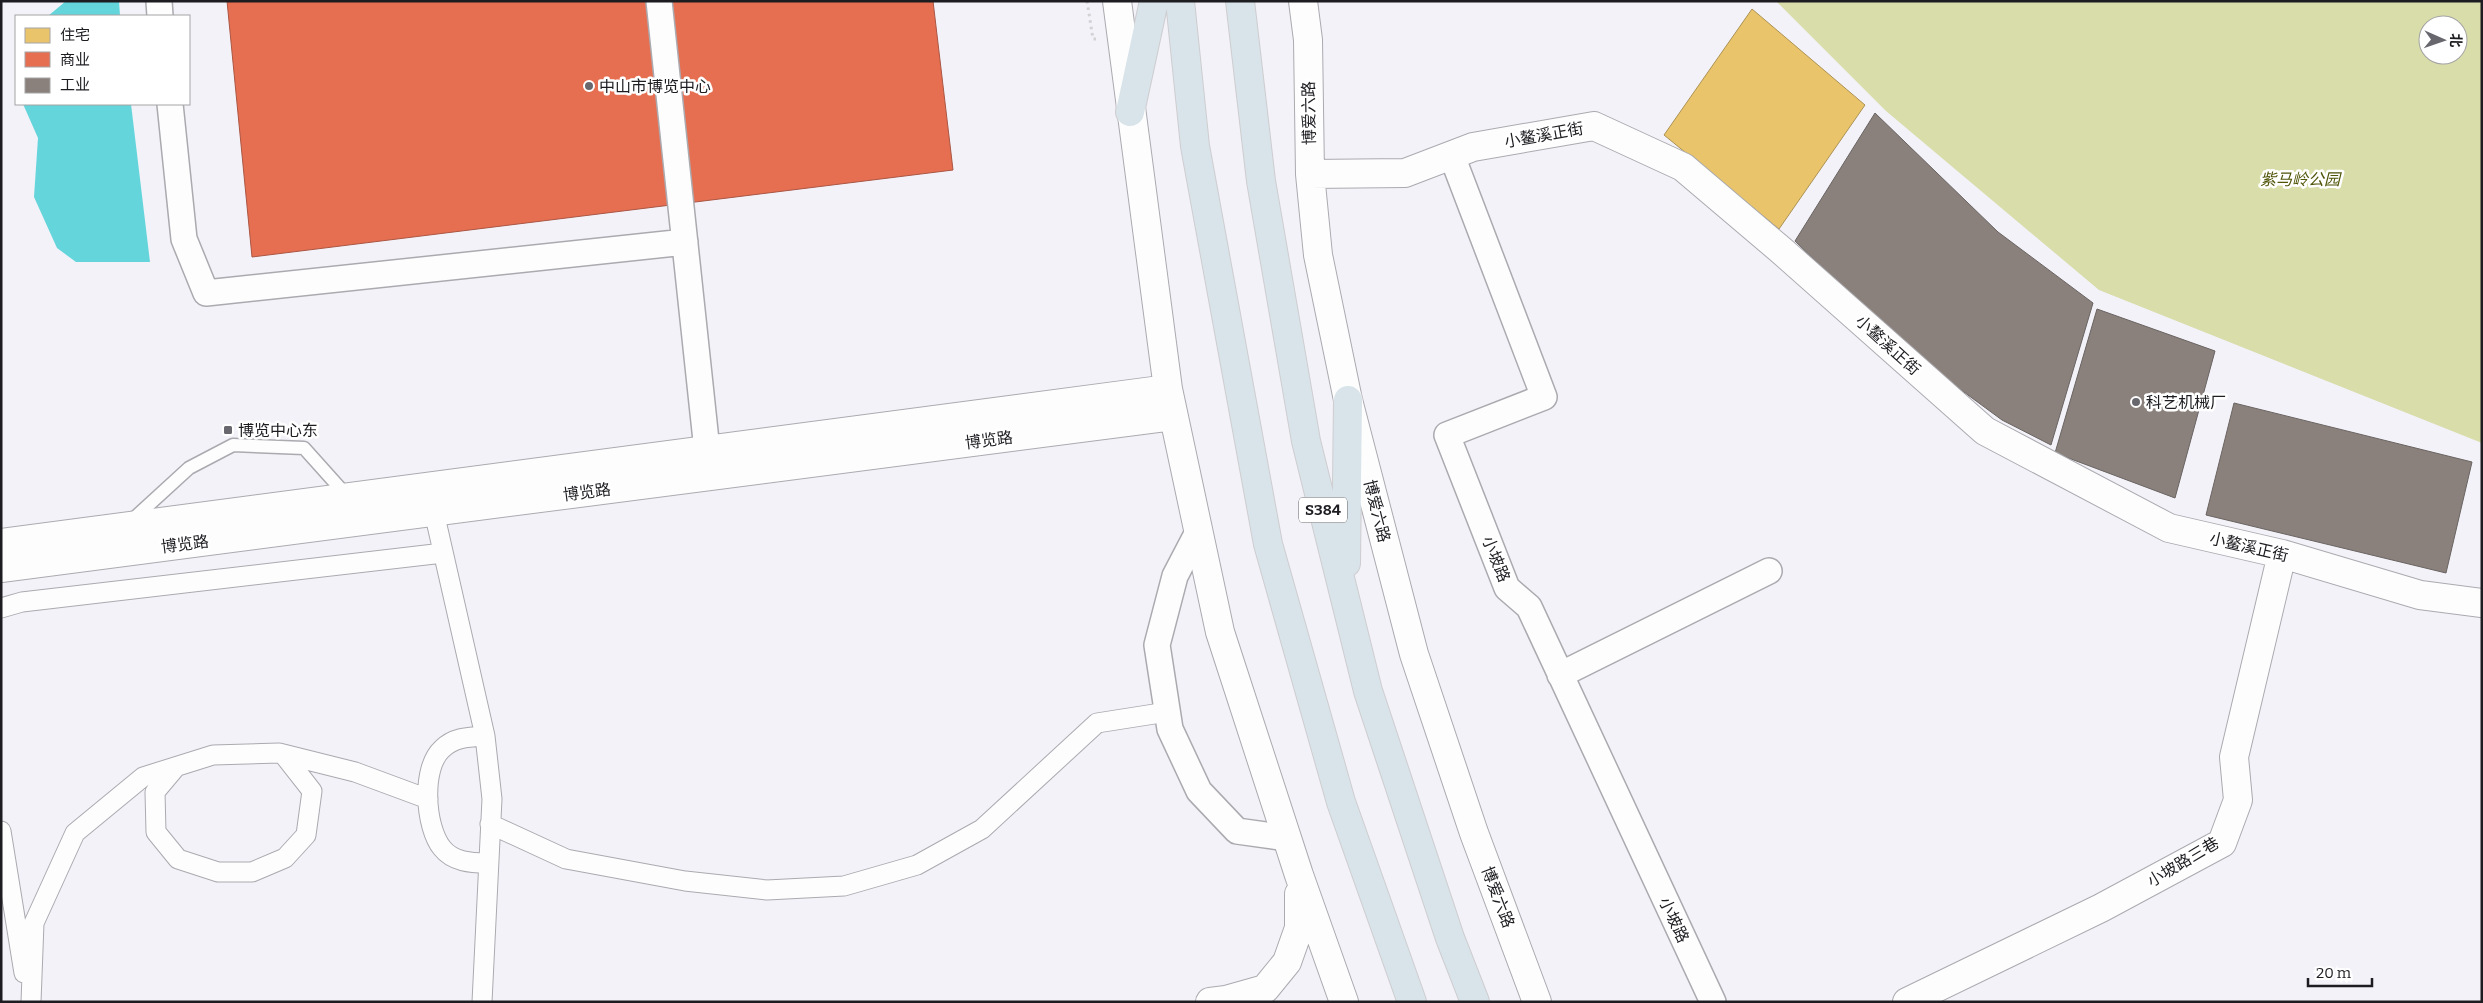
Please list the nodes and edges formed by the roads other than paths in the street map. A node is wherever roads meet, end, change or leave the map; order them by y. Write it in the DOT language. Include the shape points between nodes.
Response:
graph roads {
  1 [pos="159,1"];
  2 [pos="659,1"];
  3 [pos="1117,1"];
  4 [pos="1154,1"];
  5 [pos="1180,1"];
  6 [pos="1240,1"];
  7 [pos="1304,1"];
  8 [pos="160,15"];
  9 [pos="170,105"];
  10 [pos="1130,112"];
  11 [pos="1452,156"];
  12 [pos="1310,174"];
  13 [pos="685,242"];
  14 [pos="1168,389"];
  15 [pos="1348,400"];
  16 [pos="1173,416"];
  17 [pos="707,450"];
  18 [pos="349,510"];
  19 [pos="434,512"];
  20 [pos="125,527"];
  21 [pos="1198,532"];
  22 [pos="1,543"];
  23 [pos="444,553"];
  24 [pos="2282,554"];
  25 [pos="1,568"];
  26 [pos="1769,572"];
  27 [pos="1346,602"];
  28 [pos="2482,603"];
  29 [pos="1,608"];
  30 [pos="1560,674"];
  31 [pos="1167,712"];
  32 [pos="485,736"];
  33 [pos="283,754"];
  34 [pos="176,766"];
  35 [pos="428,799"];
  36 [pos="490,824"];
  37 [pos="1,831"];
  38 [pos="1288,838"];
  39 [pos="487,863"];
  40 [pos="1300,875"];
  41 [pos="1922,998"];
  42 [pos="30,1002"];
  43 [pos="482,1002"];
  44 [pos="1210,1002"];
  45 [pos="1344,1002"];
  46 [pos="1412,1002"];
  47 [pos="1476,1002"];
  48 [pos="1537,1002"];
  49 [pos="1713,1002"];
  1 -- 8 [label="street"];
  2 -- 13 [label="street"];
  3 -- 10 [label="street"];
  4 -- 10 [label="highway"];
  5 -- 46 [label="highway" via="1195,146 1268,544 1341,802"];
  6 -- 27 [label="highway, S384" via="1261,181 1304,432"];
  7 -- 12 [label="street, 博爱六路" via="1308,40"];
  9 -- 13 [label="street" via="184,239 206,293"];
  10 -- 14 [label="street"];
  11 -- 12 [label="street, 小鳌溪正街" via="1405,173"];
  11 -- 24 [label="street, 小鳌溪正街" via="1474,147 1594,126 1683,167 1985,431 2169,528"];
  11 -- 30 [label="street, 小坡路" via="1544,397 1447,435 1508,588 1528,607"];
  12 -- 15 [label="street, 博爱六路" via="1318,255"];
  13 -- 17 [label="street"];
  14 -- 16 [label="street"];
  14 -- 17 [label="street, 博览路"];
  15 -- 27 [label="highway"];
  15 -- 48 [label="street, 博爱六路" via="1414,654 1474,833"];
  16 -- 19 [label="street, 博览路"];
  16 -- 21 [label="street"];
  17 -- 18 [label="street, 博览路"];
  18 -- 19 [label="street, 博览路"];
  18 -- 20 [label="street, 博览路"];
  18 -- 20 [label="lane" via="304,448 233,445 189,468"];
  18 -- 25 [label="street, 博览路"];
  19 -- 23 [label="street"];
  20 -- 22 [label="street, 博览路"];
  21 -- 31 [label="street" via="1175,576 1157,645"];
  21 -- 38 [label="street" via="1220,632"];
  23 -- 29 [label="street" via="22,602"];
  23 -- 32 [label="street"];
  24 -- 28 [label="street, 小鳌溪正街" via="2420,594"];
  24 -- 41 [label="street, 小坡路三巷" via="2234,757 2238,800 2222,842 2102,908"];
  26 -- 30 [label="street"];
  27 -- 47 [label="highway, S384" via="1368,691 1450,938"];
  30 -- 49 [label="street, 小坡路"];
  31 -- 36 [label="street" via="1097,723 982,829 917,865 844,886 767,890 685,881 566,859"];
  31 -- 38 [label="street" via="1170,729 1199,792 1237,831"];
  32 -- 35 [label="street" via="461,737 441,749 430,770"];
  32 -- 36 [label="street" via="492,799"];
  33 -- 34 [label="street" via="212,755"];
  33 -- 34 [label="street" via="312,791 306,834 285,858 252,872 218,872 178,859 156,832 155,792"];
  33 -- 35 [label="street" via="355,772"];
  34 -- 42 [label="street" via="143,777 74,833 34,923"];
  35 -- 39 [label="street" via="432,828 442,848 466,863"];
  36 -- 39 [label="street"];
  37 -- 42 [label="street"];
  38 -- 40 [label="street"];
  39 -- 43 [label="street"];
  40 -- 44 [label="street" via="1299,928 1287,962 1265,989"];
  40 -- 45 [label="street"];
}
